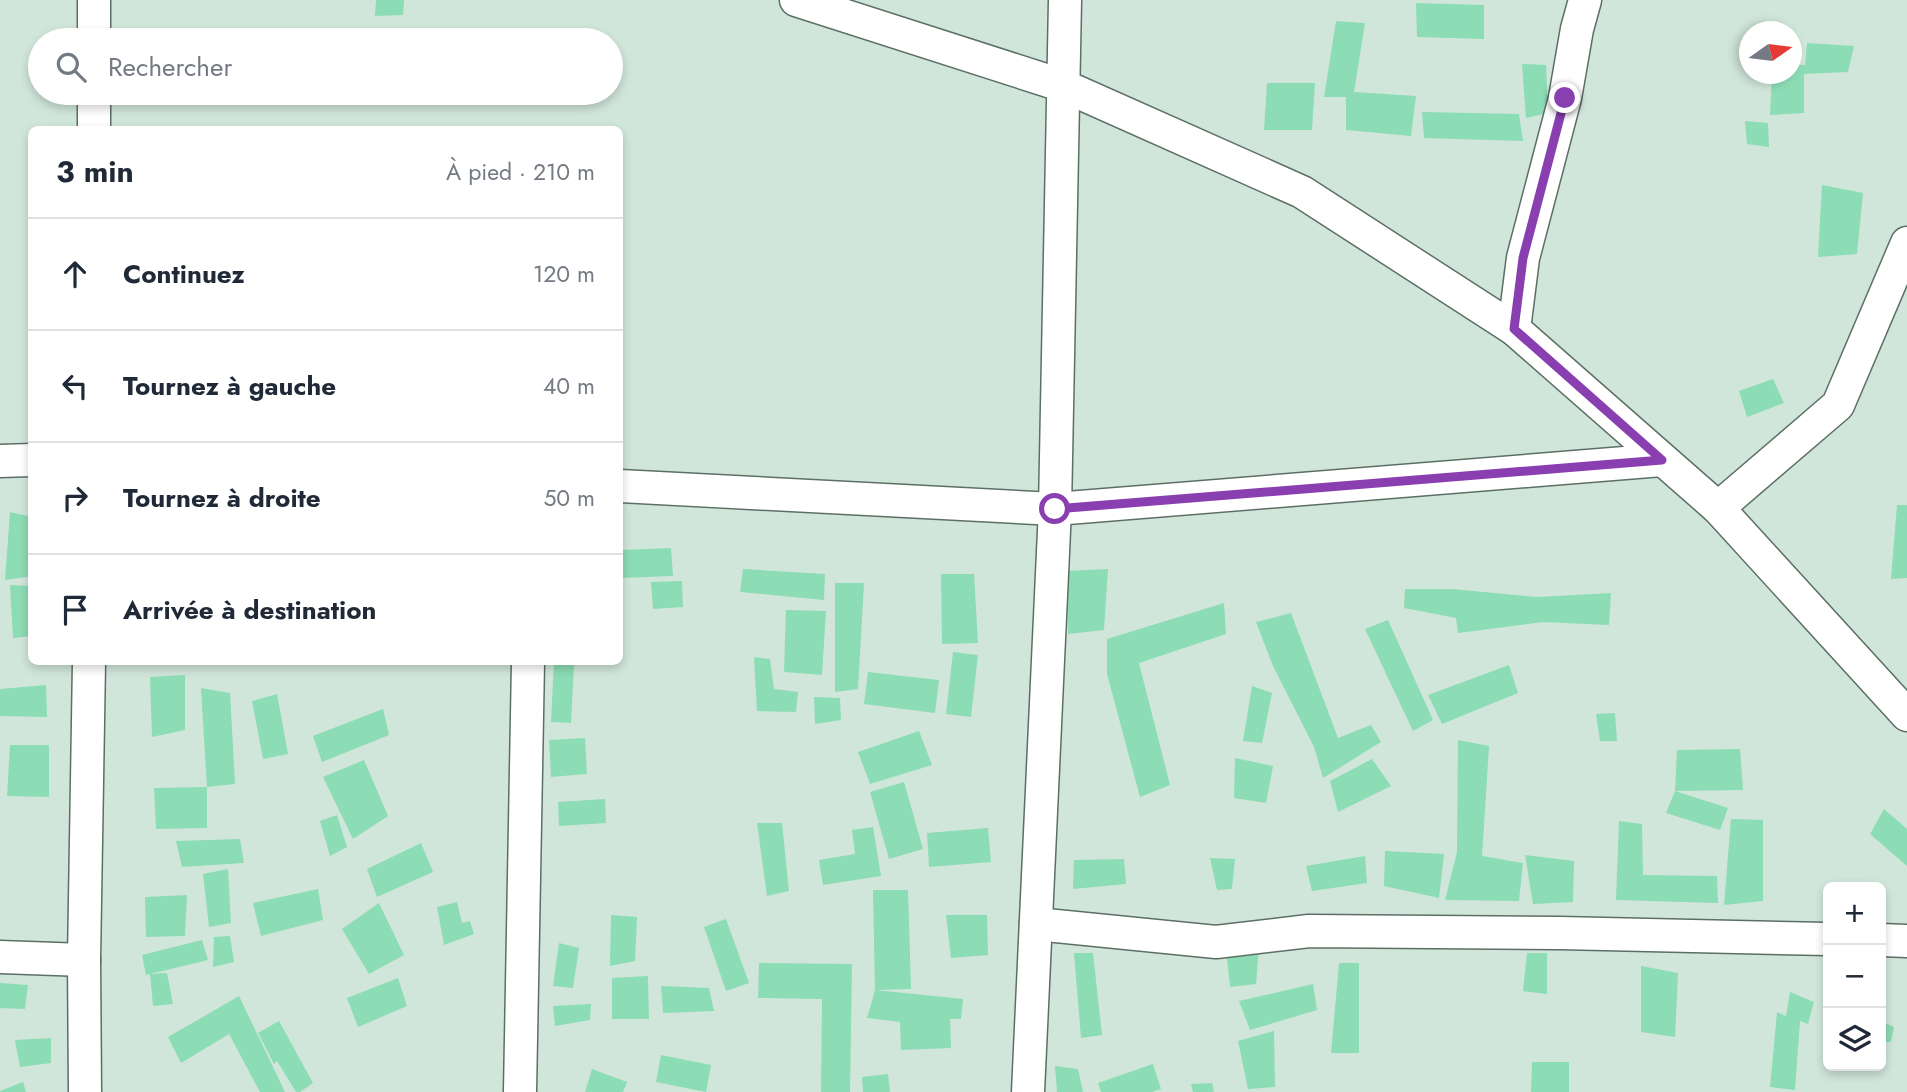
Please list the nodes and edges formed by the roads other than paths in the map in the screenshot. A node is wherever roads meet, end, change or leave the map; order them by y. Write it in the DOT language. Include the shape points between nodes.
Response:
graph roads {
  1 [pos="94,0"];
  2 [pos="796,0"];
  3 [pos="1065,0"];
  4 [pos="1584,0"];
  5 [pos="94,28"];
  6 [pos="1064,86"];
  7 [pos="94,105"];
  8 [pos="94,126"];
  9 [pos="1907,243"];
  10 [pos="1893,307"];
  11 [pos="1514,329"];
  12 [pos="28,460"];
  13 [pos="1662,460"];
  14 [pos="0,461"];
  15 [pos="623,486"];
  16 [pos="1718,508"];
  17 [pos="1055,509"];
  18 [pos="89,665"];
  19 [pos="528,665"];
  20 [pos="1907,715"];
  21 [pos="1036,925"];
  22 [pos="1823,939"];
  23 [pos="1886,940"];
  24 [pos="1907,941"];
  25 [pos="0,957"];
  26 [pos="83,960"];
  27 [pos="85,1092"];
  28 [pos="520,1092"];
  29 [pos="1028,1092"];
  1 -- 5 [label="street"];
  2 -- 6 [label="street"];
  3 -- 6 [label="street"];
  4 -- 11 [label="street" via="1565,98 1523,258"];
  6 -- 11 [label="street" via="1302,192"];
  6 -- 17 [label="street"];
  7 -- 8 [label="street"];
  9 -- 10 [label="street"];
  10 -- 16 [label="street" via="1838,405"];
  11 -- 13 [label="street"];
  12 -- 14 [label="street"];
  13 -- 16 [label="street"];
  13 -- 17 [label="street"];
  15 -- 17 [label="street"];
  16 -- 20 [label="street"];
  17 -- 21 [label="street"];
  18 -- 26 [label="street"];
  19 -- 28 [label="street"];
  21 -- 22 [label="street" via="1216,942 1309,931"];
  21 -- 29 [label="street"];
  23 -- 24 [label="street"];
  25 -- 26 [label="street"];
  26 -- 27 [label="street"];
}
